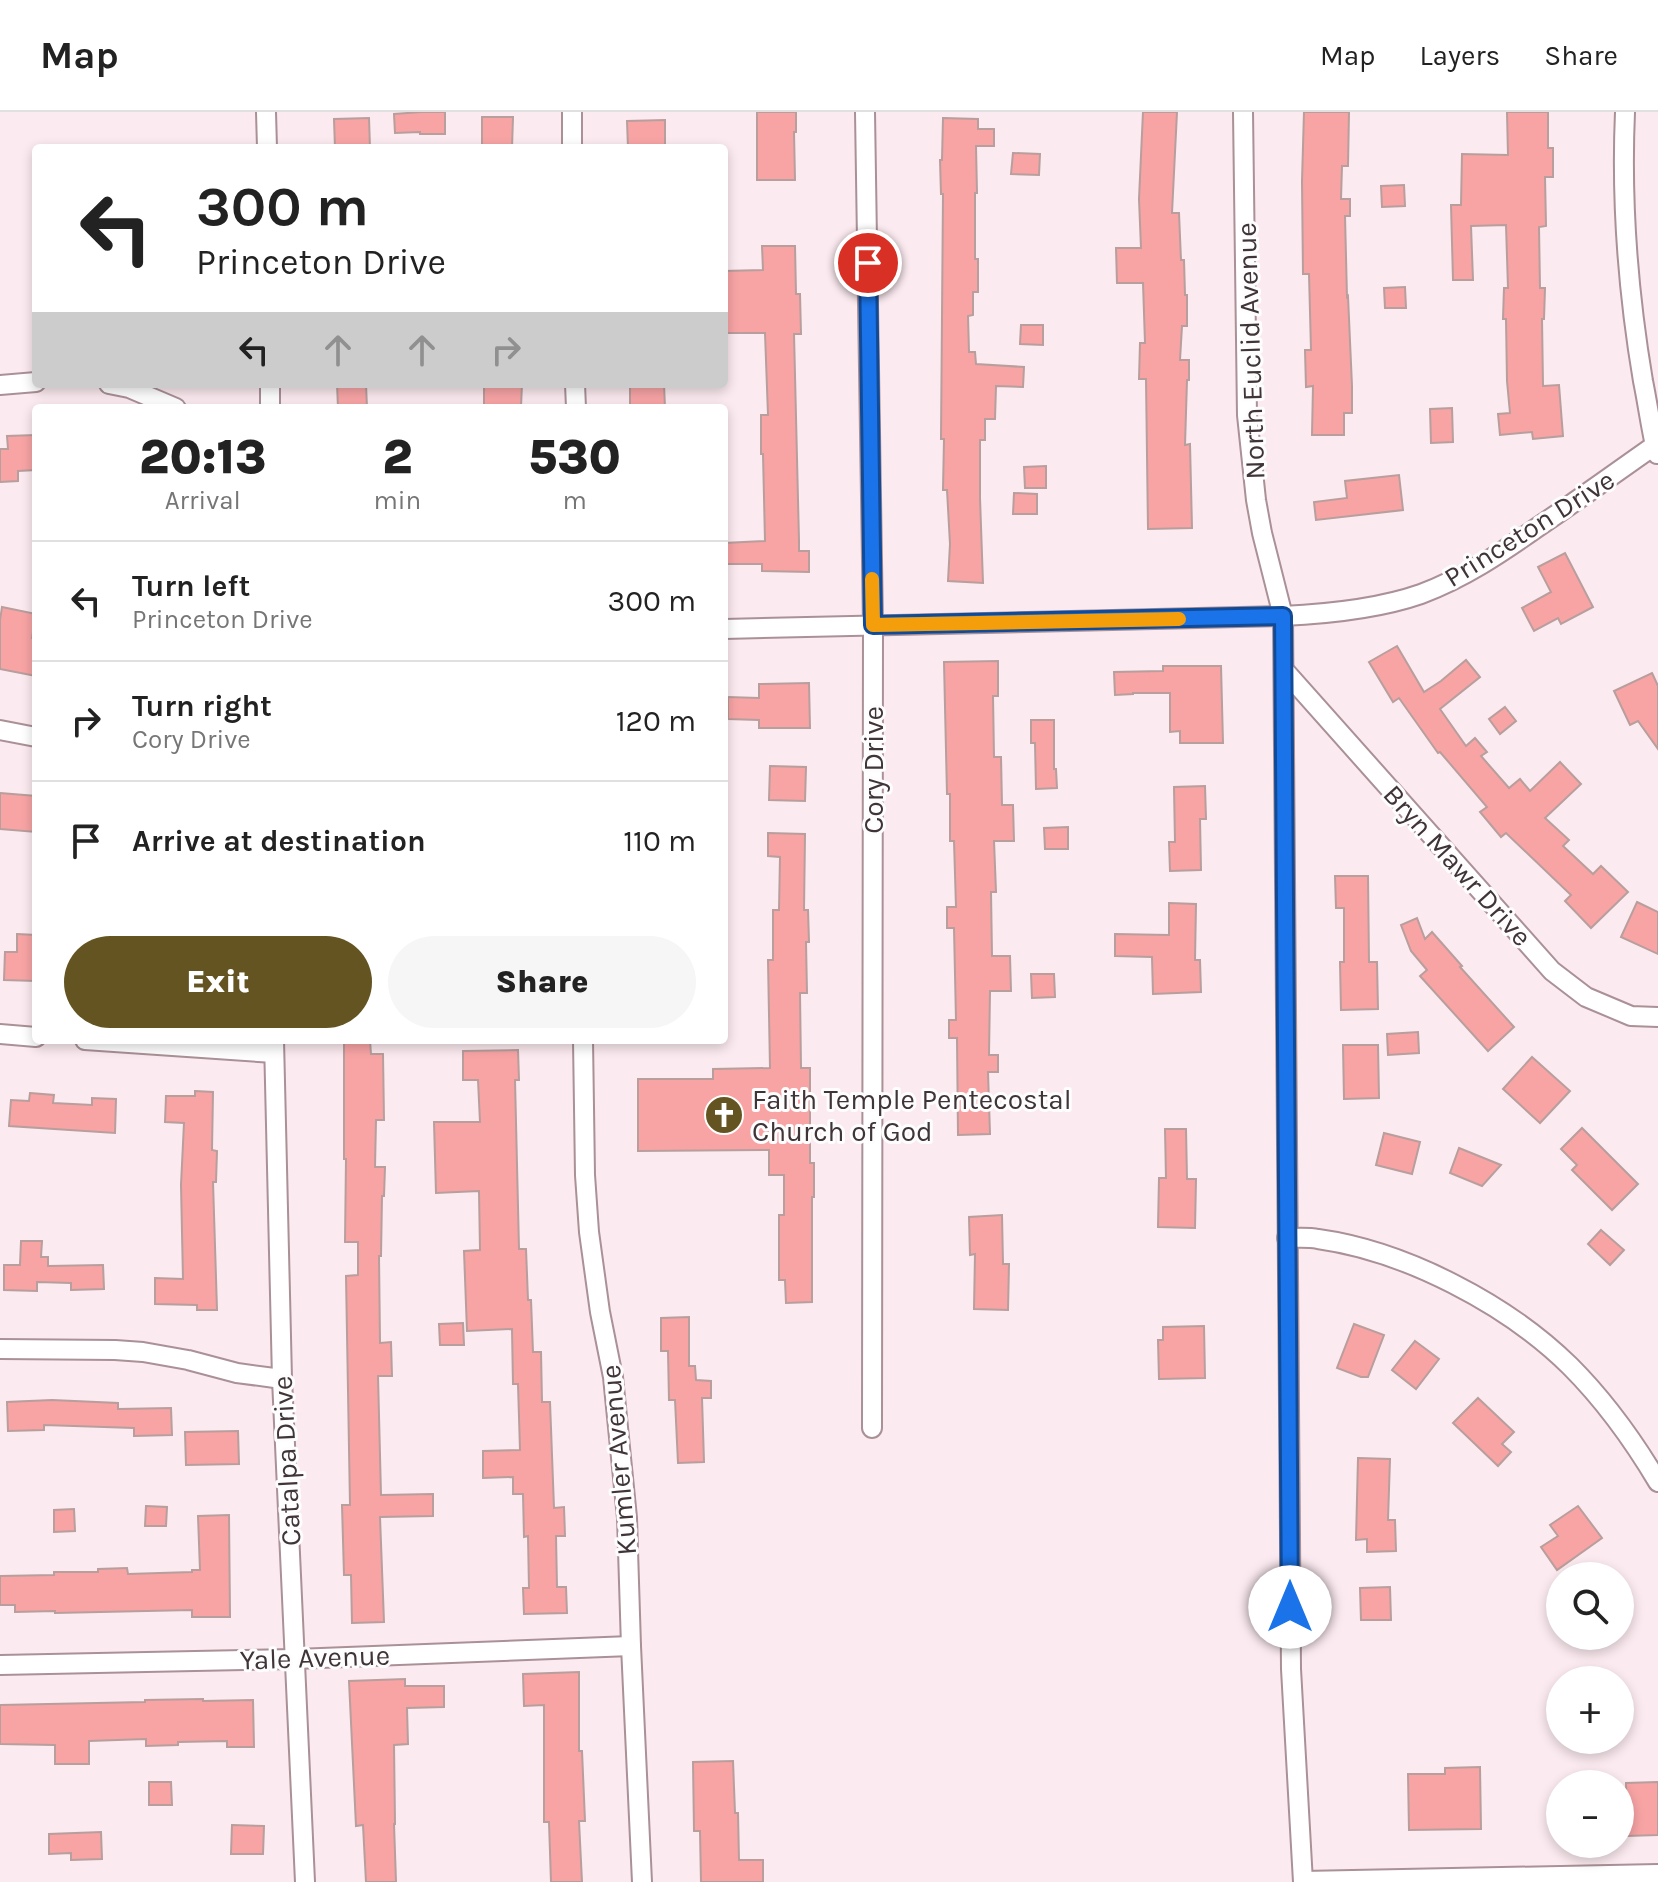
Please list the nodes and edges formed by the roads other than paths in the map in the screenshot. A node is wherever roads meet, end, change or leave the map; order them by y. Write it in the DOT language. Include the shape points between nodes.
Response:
graph roads {
  1 [pos="266,112"];
  2 [pos="572,112"];
  3 [pos="865,112"];
  4 [pos="1243,112"];
  5 [pos="1625,112"];
  6 [pos="267,144"];
  7 [pos="572,144"];
  8 [pos="32,382"];
  9 [pos="0,385"];
  10 [pos="129,388"];
  11 [pos="167,404"];
  12 [pos="1657,448"];
  13 [pos="1283,616"];
  14 [pos="873,625"];
  15 [pos="728,629"];
  16 [pos="1284,670"];
  17 [pos="0,730"];
  18 [pos="32,736"];
  19 [pos="1658,1017"];
  20 [pos="0,1034"];
  21 [pos="32,1037"];
  22 [pos="193,1044"];
  23 [pos="583,1044"];
  24 [pos="274,1047"];
  25 [pos="1287,1238"];
  26 [pos="0,1349"];
  27 [pos="282,1379"];
  28 [pos="872,1428"];
  29 [pos="1658,1482"];
  30 [pos="631,1646"];
  31 [pos="295,1659"];
  32 [pos="0,1665"];
  33 [pos="1658,1874"];
  34 [pos="305,1882"];
  35 [pos="642,1882"];
  36 [pos="1303,1882"];
  1 -- 6 [label="street"];
  2 -- 7 [label="street"];
  3 -- 14 [label="street, Cory Drive"];
  4 -- 13 [label="street, North Euclid Avenue" via="1250,454 1262,533"];
  5 -- 12 [label="street" via="1630,285"];
  8 -- 9 [label="street"];
  10 -- 11 [label="street"];
  12 -- 13 [label="street, Princeton Drive" via="1461,577 1390,602"];
  13 -- 14 [label="street, Princeton Drive"];
  13 -- 16 [label="street, North Euclid Avenue"];
  14 -- 15 [label="street, Princeton Drive"];
  14 -- 28 [label="street, Cory Drive"];
  16 -- 19 [label="street, Bryn Mawr Drive" via="1552,971 1586,997 1631,1016"];
  16 -- 25 [label="street, North Euclid Avenue"];
  17 -- 18 [label="street"];
  20 -- 21 [label="street"];
  22 -- 24 [label="street"];
  23 -- 30 [label="street, Kumler Avenue" via="589,1232 621,1452"];
  24 -- 27 [label="street, Catalpa Drive"];
  25 -- 29 [label="street" via="1316,1238 1408,1264 1504,1314 1569,1365 1622,1425"];
  25 -- 36 [label="street, North Euclid Avenue" via="1291,1669"];
  26 -- 27 [label="street" via="143,1352"];
  27 -- 31 [label="street, Catalpa Drive"];
  30 -- 31 [label="street, Yale Avenue"];
  30 -- 35 [label="street, Kumler Avenue"];
  31 -- 32 [label="street, Yale Avenue"];
  31 -- 34 [label="street, Catalpa Drive"];
  33 -- 36 [label="street"];
}
